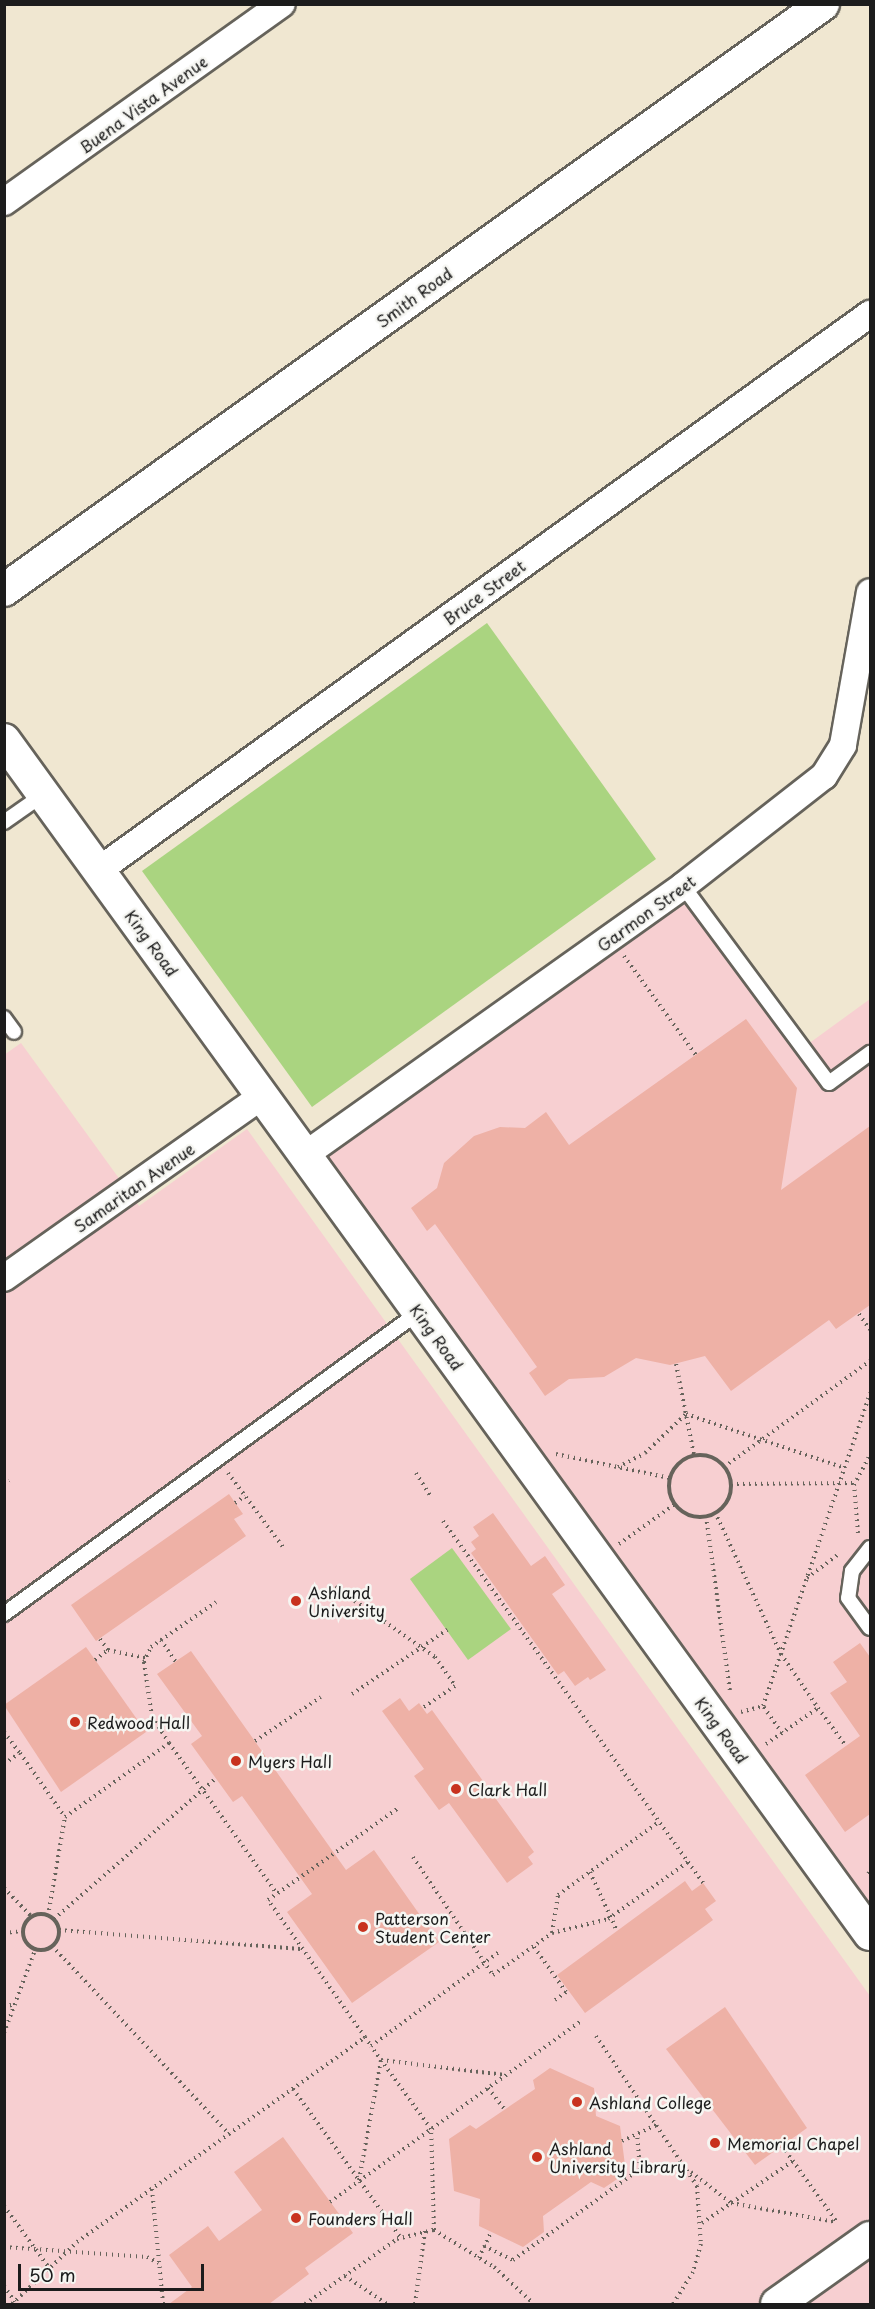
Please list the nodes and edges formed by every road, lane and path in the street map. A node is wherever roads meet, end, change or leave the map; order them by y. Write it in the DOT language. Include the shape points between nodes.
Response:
graph roads {
  1 [pos="282,4"];
  2 [pos="823,4"];
  3 [pos="4,202"];
  4 [pos="870,314"];
  5 [pos="4,590"];
  6 [pos="870,592"];
  7 [pos="4,740"];
  8 [pos="44,794"];
  9 [pos="4,822"];
  10 [pos="99,870"];
  11 [pos="683,886"];
  12 [pos="620,951"];
  13 [pos="4,1018"];
  14 [pos="14,1032"];
  15 [pos="870,1053"];
  16 [pos="696,1055"];
  17 [pos="263,1095"];
  18 [pos="306,1154"];
  19 [pos="4,1278"];
  20 [pos="419,1312"];
  21 [pos="859,1314"];
  22 [pos="870,1330"];
  23 [pos="870,1361"];
  24 [pos="676,1364"];
  25 [pos="870,1393"];
  26 [pos="686,1414"];
  27 [pos="761,1440"];
  28 [pos="543,1451"];
  29 [pos="694,1455"];
  30 [pos="870,1455"];
  31 [pos="218,1459"];
  32 [pos="618,1467"];
  33 [pos="724,1467"];
  34 [pos="845,1468"];
  35 [pos="416,1473"];
  36 [pos="670,1478"];
  37 [pos="839,1483"];
  38 [pos="855,1483"];
  39 [pos="731,1484"];
  40 [pos="245,1496"];
  41 [pos="431,1497"];
  42 [pos="235,1503"];
  43 [pos="675,1504"];
  44 [pos="715,1512"];
  45 [pos="706,1516"];
  46 [pos="443,1521"];
  47 [pos="856,1538"];
  48 [pos="283,1547"];
  49 [pos="613,1548"];
  50 [pos="847,1548"];
  51 [pos="870,1548"];
  52 [pos="806,1579"];
  53 [pos="335,1587"];
  54 [pos="216,1602"];
  55 [pos="4,1614"];
  56 [pos="870,1628"];
  57 [pos="447,1630"];
  58 [pos="100,1639"];
  59 [pos="161,1640"];
  60 [pos="422,1647"];
  61 [pos="108,1650"];
  62 [pos="781,1654"];
  63 [pos="146,1658"];
  64 [pos="95,1660"];
  65 [pos="176,1662"];
  66 [pos="352,1694"];
  67 [pos="321,1697"];
  68 [pos="763,1706"];
  69 [pos="422,1708"];
  70 [pos="818,1708"];
  71 [pos="4,1732"];
  72 [pos="782,1733"];
  73 [pos="255,1741"];
  74 [pos="170,1743"];
  75 [pos="846,1746"];
  76 [pos="758,1750"];
  77 [pos="20,1754"];
  78 [pos="4,1764"];
  79 [pos="216,1778"];
  80 [pos="201,1788"];
  81 [pos="397,1809"];
  82 [pos="65,1817"];
  83 [pos="659,1822"];
  84 [pos="413,1857"];
  85 [pos="688,1862"];
  86 [pos="590,1872"];
  87 [pos="703,1883"];
  88 [pos="4,1888"];
  89 [pos="277,1894"];
  90 [pos="31,1916"];
  91 [pos="48,1916"];
  92 [pos="54,1919"];
  93 [pos="608,1919"];
  94 [pos="59,1930"];
  95 [pos="22,1931"];
  96 [pos="617,1931"];
  97 [pos="4,1933"];
  98 [pos="552,1933"];
  99 [pos="870,1934"];
  100 [pos="52,1946"];
  101 [pos="534,1947"];
  102 [pos="303,1949"];
  103 [pos="35,1950"];
  104 [pos="499,1952"];
  105 [pos="485,1962"];
  106 [pos="555,2000"];
  107 [pos="16,2003"];
  108 [pos="4,2007"];
  109 [pos="580,2022"];
  110 [pos="4,2033"];
  111 [pos="597,2036"];
  112 [pos="365,2037"];
  113 [pos="371,2046"];
  114 [pos="381,2060"];
  115 [pos="505,2075"];
  116 [pos="488,2088"];
  117 [pos="293,2089"];
  118 [pos="505,2110"];
  119 [pos="658,2124"];
  120 [pos="431,2128"];
  121 [pos="637,2133"];
  122 [pos="229,2134"];
  123 [pos="622,2140"];
  124 [pos="782,2146"];
  125 [pos="793,2161"];
  126 [pos="689,2170"];
  127 [pos="359,2180"];
  128 [pos="152,2190"];
  129 [pos="330,2202"];
  130 [pos="731,2204"];
  131 [pos="4,2206"];
  132 [pos="702,2223"];
  133 [pos="434,2230"];
  134 [pos="425,2231"];
  135 [pos="492,2232"];
  136 [pos="400,2238"];
  137 [pos="870,2238"];
  138 [pos="484,2246"];
  139 [pos="4,2247"];
  140 [pos="39,2254"];
  141 [pos="64,2254"];
  142 [pos="479,2258"];
  143 [pos="159,2263"];
  144 [pos="50,2269"];
  145 [pos="345,2276"];
  146 [pos="4,2286"];
  147 [pos="14,2303"];
  148 [pos="163,2304"];
  149 [pos="305,2304"];
  150 [pos="387,2304"];
  151 [pos="414,2304"];
  152 [pos="534,2304"];
  153 [pos="673,2304"];
  154 [pos="777,2304"];
  1 -- 3 [label="street, Buena Vista Avenue"];
  2 -- 5 [label="street, Smith Road"];
  4 -- 10 [label="street, Bruce Street"];
  6 -- 11 [label="street, Garmon Street" via="843,745 824,776"];
  7 -- 8 [label="street, King Road"];
  8 -- 9 [label="lane"];
  8 -- 10 [label="street, King Road"];
  10 -- 17 [label="street, King Road"];
  11 -- 15 [label="lane" via="829,1083"];
  11 -- 18 [label="street, Garmon Street"];
  12 -- 16 [label="path"];
  13 -- 14 [label="lane"];
  17 -- 18 [label="street, King Road"];
  17 -- 19 [label="street, Samaritan Avenue"];
  18 -- 20 [label="street, King Road"];
  20 -- 31 [label="lane"];
  20 -- 99 [label="street, King Road"];
  21 -- 22 [label="path"];
  23 -- 27 [label="path"];
  24 -- 26 [label="path"];
  25 -- 34 [label="path"];
  26 -- 27 [label="path"];
  26 -- 29 [label="path"];
  26 -- 32 [label="path" via="645,1453"];
  27 -- 33 [label="path"];
  27 -- 34 [label="path"];
  28 -- 32 [label="path"];
  29 -- 33 [label="path" via="714,1458"];
  29 -- 36 [label="path" via="676,1466"];
  30 -- 38 [label="path"];
  31 -- 40 [label="path"];
  31 -- 55 [label="lane"];
  32 -- 36 [label="path"];
  33 -- 39 [label="path"];
  34 -- 37 [label="path"];
  35 -- 41 [label="path"];
  36 -- 43 [label="path"];
  37 -- 38 [label="path"];
  37 -- 39 [label="path"];
  37 -- 52 [label="path"];
  38 -- 47 [label="path"];
  39 -- 44 [label="path" via="725,1504"];
  40 -- 42 [label="path"];
  40 -- 48 [label="path"];
  43 -- 45 [label="path" via="690,1515"];
  43 -- 49 [label="path"];
  44 -- 45 [label="path"];
  44 -- 62 [label="path"];
  45 -- 68 [label="path" via="734,1717"];
  46 -- 83 [label="path"];
  50 -- 52 [label="path"];
  51 -- 56 [label="lane" via="852,1571 848,1598"];
  52 -- 62 [label="path"];
  53 -- 60 [label="path"];
  54 -- 59 [label="path"];
  57 -- 60 [label="path"];
  58 -- 61 [label="path"];
  59 -- 63 [label="path"];
  59 -- 65 [label="path"];
  60 -- 66 [label="path"];
  60 -- 69 [label="path" via="455,1686"];
  61 -- 63 [label="path"];
  61 -- 64 [label="path"];
  62 -- 68 [label="path"];
  62 -- 70 [label="path"];
  63 -- 74 [label="path" via="152,1717"];
  67 -- 73 [label="path"];
  68 -- 72 [label="path"];
  70 -- 72 [label="path"];
  70 -- 75 [label="path"];
  71 -- 77 [label="path"];
  72 -- 76 [label="path"];
  74 -- 80 [label="path"];
  74 -- 82 [label="path"];
  77 -- 78 [label="path"];
  77 -- 82 [label="path"];
  79 -- 80 [label="path"];
  80 -- 89 [label="path"];
  80 -- 92 [label="path"];
  81 -- 89 [label="path"];
  82 -- 91 [label="path"];
  83 -- 85 [label="path"];
  83 -- 86 [label="path"];
  84 -- 105 [label="path"];
  85 -- 87 [label="path"];
  85 -- 93 [label="path"];
  86 -- 93 [label="path"];
  86 -- 98 [label="path" via="558,1895"];
  88 -- 90 [label="path"];
  89 -- 102 [label="path" via="268,1900"];
  90 -- 91 [label="path"];
  90 -- 95 [label="path"];
  91 -- 92 [label="path"];
  92 -- 94 [label="path"];
  93 -- 96 [label="path"];
  93 -- 98 [label="path"];
  94 -- 100 [label="path"];
  94 -- 102 [label="path"];
  95 -- 97 [label="path"];
  95 -- 103 [label="path"];
  98 -- 101 [label="path"];
  100 -- 103 [label="path"];
  100 -- 122 [label="path"];
  101 -- 105 [label="path" via="493,1975"];
  101 -- 106 [label="path" via="568,1991"];
  102 -- 112 [label="path"];
  103 -- 107 [label="path"];
  104 -- 105 [label="path"];
  105 -- 113 [label="path"];
  107 -- 108 [label="path"];
  107 -- 110 [label="path"];
  109 -- 115 [label="path"];
  111 -- 119 [label="path"];
  112 -- 113 [label="path"];
  112 -- 117 [label="path"];
  113 -- 114 [label="path"];
  114 -- 115 [label="path"];
  114 -- 120 [label="path"];
  114 -- 127 [label="path"];
  115 -- 116 [label="path"];
  116 -- 118 [label="path"];
  116 -- 120 [label="path"];
  117 -- 122 [label="path"];
  117 -- 127 [label="path"];
  119 -- 121 [label="path"];
  119 -- 126 [label="path"];
  120 -- 127 [label="path"];
  120 -- 133 [label="path"];
  121 -- 123 [label="path"];
  121 -- 138 [label="path" via="640,2169 513,2260"];
  122 -- 128 [label="path"];
  124 -- 125 [label="path"];
  125 -- 130 [label="path"];
  125 -- 130 [label="path" via="836,2222"];
  126 -- 130 [label="path"];
  126 -- 132 [label="path"];
  127 -- 129 [label="path"];
  127 -- 136 [label="path"];
  128 -- 141 [label="path"];
  128 -- 143 [label="path"];
  130 -- 132 [label="path"];
  131 -- 140 [label="path"];
  132 -- 153 [label="path" via="693,2272"];
  133 -- 134 [label="path"];
  133 -- 142 [label="path"];
  134 -- 136 [label="path"];
  134 -- 151 [label="path"];
  135 -- 138 [label="path"];
  136 -- 145 [label="path"];
  137 -- 154 [label="street"];
  138 -- 142 [label="path"];
  139 -- 140 [label="path"];
  140 -- 141 [label="path"];
  140 -- 144 [label="path"];
  141 -- 143 [label="path" via="147,2257"];
  141 -- 144 [label="path"];
  142 -- 152 [label="path"];
  143 -- 148 [label="path"];
  144 -- 147 [label="path"];
  145 -- 149 [label="path"];
  145 -- 150 [label="path"];
  146 -- 147 [label="path"];
}
